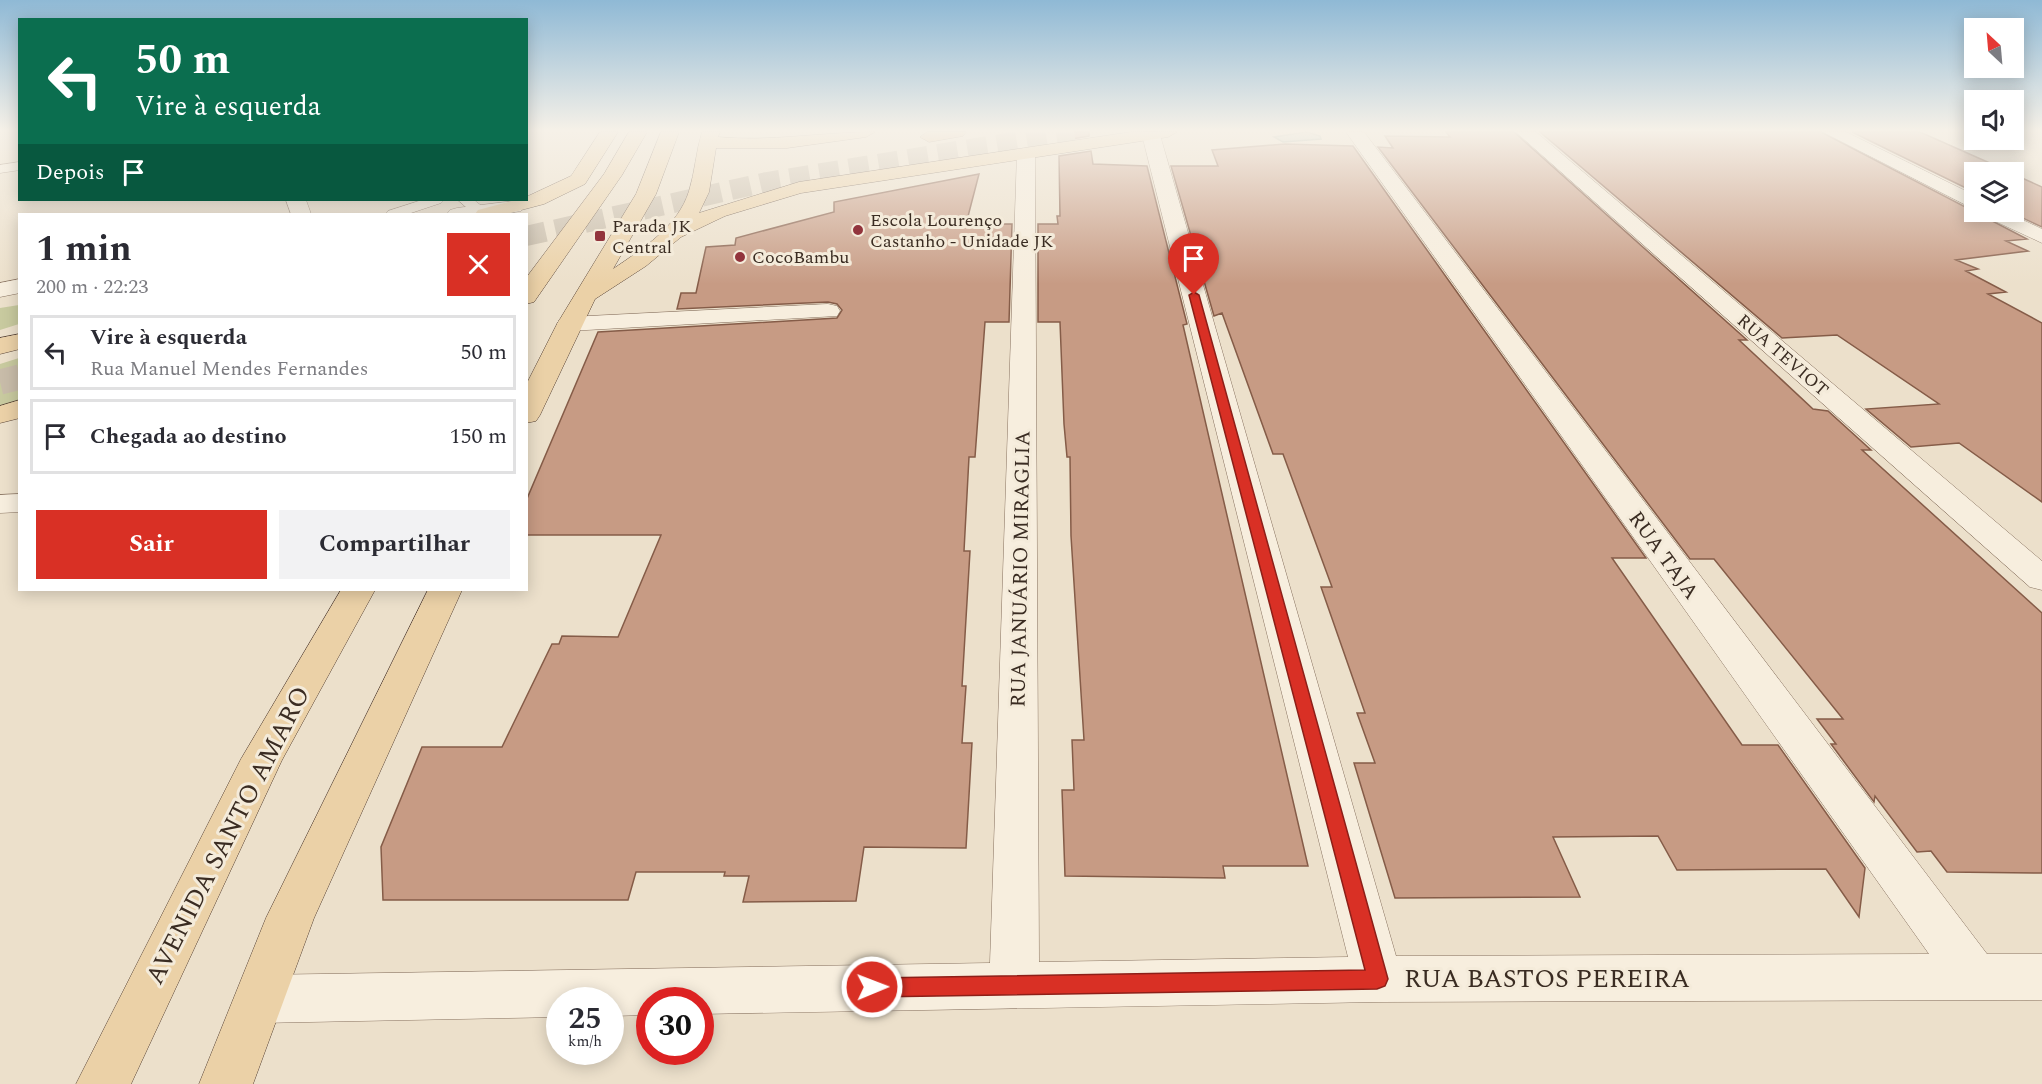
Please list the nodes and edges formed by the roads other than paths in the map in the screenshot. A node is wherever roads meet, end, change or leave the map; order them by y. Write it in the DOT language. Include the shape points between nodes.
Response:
graph roads {
  1 [pos="573,183"];
  2 [pos="609,183"];
  3 [pos="651,183"];
  4 [pos="701,183"];
  5 [pos="836,183"];
  6 [pos="1026,183"];
  7 [pos="1172,183"];
  8 [pos="1392,183"];
  9 [pos="1584,183"];
  10 [pos="1933,183"];
  11 [pos="1964,198"];
  12 [pos="433,201"];
  13 [pos="476,208"];
  14 [pos="397,213"];
  15 [pos="460,213"];
  16 [pos="2011,222"];
  17 [pos="675,232"];
  18 [pos="2042,237"];
  19 [pos="535,270"];
  20 [pos="18,286"];
  21 [pos="0,290"];
  22 [pos="528,291"];
  23 [pos="582,302"];
  24 [pos="828,311"];
  25 [pos="569,324"];
  26 [pos="18,342"];
  27 [pos="0,346"];
  28 [pos="18,409"];
  29 [pos="528,411"];
  30 [pos="0,415"];
  31 [pos="18,503"];
  32 [pos="0,504"];
  33 [pos="2042,579"];
  34 [pos="357,591"];
  35 [pos="445,591"];
  36 [pos="1974,977"];
  37 [pos="2042,977"];
  38 [pos="1377,979"];
  39 [pos="1014,985"];
  40 [pos="260,999"];
  41 [pos="103,1084"];
  42 [pos="226,1084"];
  1 -- 13 [label="main road" via="514,207"];
  2 -- 19 [label="main road"];
  3 -- 23 [label="main road"];
  4 -- 17 [label="main road" via="690,211"];
  5 -- 17 [label="main road" via="788,191 718,212"];
  6 -- 39 [label="street, RUA JANUÁRIO MIRAGLIA"];
  7 -- 38 [label="street"];
  8 -- 36 [label="street, RUA TAJA"];
  9 -- 33 [label="street, RUA TEVIOT"];
  10 -- 11 [label="street"];
  12 -- 14 [label="lane"];
  13 -- 15 [label="street"];
  16 -- 18 [label="street"];
  17 -- 23 [label="main road"];
  19 -- 22 [label="main road"];
  20 -- 21 [label="street"];
  23 -- 25 [label="main road"];
  24 -- 25 [label="street"];
  25 -- 29 [label="main road"];
  26 -- 27 [label="main road"];
  28 -- 30 [label="main road"];
  31 -- 32 [label="street"];
  34 -- 41 [label="main road, AVENIDA SANTO AMARO" via="262,759"];
  35 -- 40 [label="main road" via="290,918"];
  36 -- 37 [label="street, RUA BASTOS PEREIRA"];
  36 -- 38 [label="street, RUA BASTOS PEREIRA"];
  38 -- 39 [label="street, RUA BASTOS PEREIRA"];
  39 -- 40 [label="street, RUA BASTOS PEREIRA"];
  40 -- 42 [label="main road"];
}
